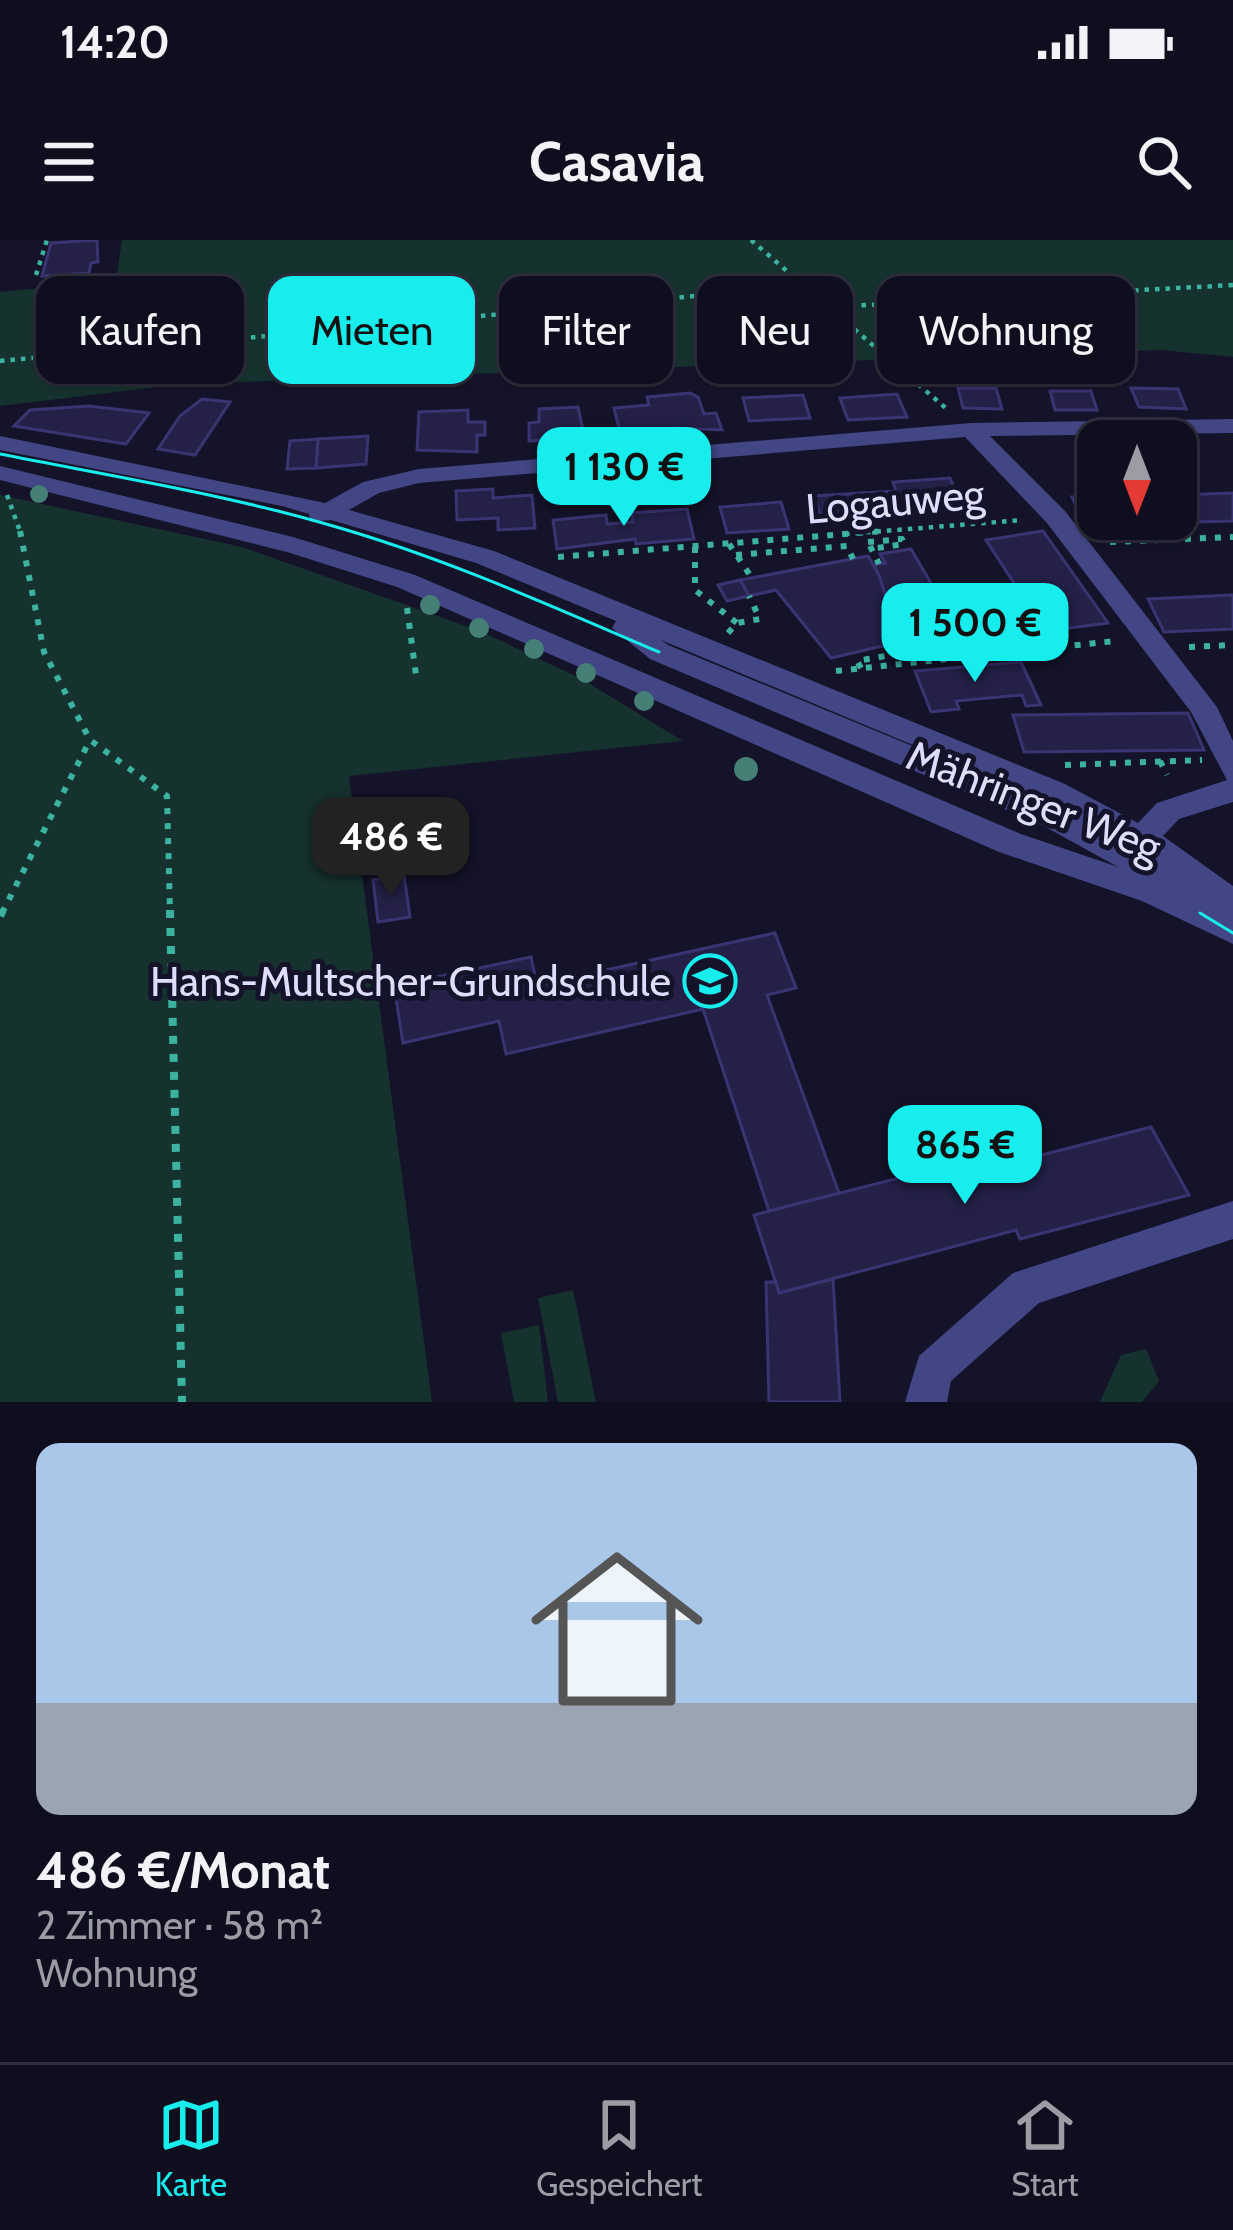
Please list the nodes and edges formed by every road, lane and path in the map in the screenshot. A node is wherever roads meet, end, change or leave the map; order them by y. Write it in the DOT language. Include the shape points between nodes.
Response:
graph roads {
  1 [pos="47,240"];
  2 [pos="751,240"];
  3 [pos="36,275"];
  4 [pos="791,276"];
  5 [pos="1233,285"];
  6 [pos="697,296"];
  7 [pos="853,307"];
  8 [pos="853,328"];
  9 [pos="0,361"];
  10 [pos="1233,426"];
  11 [pos="971,430"];
  12 [pos="0,443"];
  13 [pos="0,473"];
  14 [pos="0,484"];
  15 [pos="328,509"];
  16 [pos="1056,517"];
  17 [pos="863,534"];
  18 [pos="1233,537"];
  19 [pos="1076,543"];
  20 [pos="729,544"];
  21 [pos="293,545"];
  22 [pos="694,546"];
  23 [pos="736,555"];
  24 [pos="854,559"];
  25 [pos="879,564"];
  26 [pos="530,575"];
  27 [pos="752,578"];
  28 [pos="406,581"];
  29 [pos="575,594"];
  30 [pos="749,596"];
  31 [pos="541,637"];
  32 [pos="1148,637"];
  33 [pos="919,638"];
  34 [pos="925,649"];
  35 [pos="1045,649"];
  36 [pos="656,657"];
  37 [pos="961,658"];
  38 [pos="932,661"];
  39 [pos="861,668"];
  40 [pos="825,672"];
  41 [pos="416,675"];
  42 [pos="90,740"];
  43 [pos="1160,761"];
  44 [pos="1059,767"];
  45 [pos="1232,774"];
  46 [pos="1167,776"];
  47 [pos="1124,859"];
  48 [pos="1233,904"];
  49 [pos="0,916"];
  50 [pos="1233,918"];
  51 [pos="1233,930"];
  52 [pos="1233,1220"];
  53 [pos="182,1402"];
  54 [pos="926,1402"];
  1 -- 3 [label="path"];
  2 -- 4 [label="path"];
  5 -- 7 [label="path"];
  6 -- 9 [label="path"];
  8 -- 11 [label="path"];
  10 -- 11 [label="street"];
  11 -- 15 [label="street" via="419,476 371,487"];
  11 -- 16 [label="street"];
  12 -- 15 [label="street, Mähringer Weg"];
  13 -- 21 [label="street, Mähringer Weg"];
  14 -- 42 [label="path" via="21,533 44,652"];
  15 -- 21 [label="street"];
  15 -- 26 [label="street, Mähringer Weg"];
  16 -- 17 [label="path, Logauweg"];
  16 -- 19 [label="street"];
  17 -- 20 [label="path, Logauweg"];
  17 -- 25 [label="path"];
  18 -- 19 [label="path"];
  19 -- 32 [label="street"];
  20 -- 22 [label="path, Logauweg"];
  20 -- 23 [label="path"];
  21 -- 28 [label="street, Mähringer Weg"];
  22 -- 26 [label="path, Logauweg" via="544,558"];
  22 -- 30 [label="path" via="700,597 737,623 760,620"];
  23 -- 24 [label="path" via="847,546"];
  23 -- 27 [label="path"];
  26 -- 29 [label="street, Mähringer Weg"];
  28 -- 31 [label="street, Mähringer Weg"];
  28 -- 41 [label="path"];
  29 -- 36 [label="street, Mähringer Weg"];
  29 -- 47 [label="street, Mähringer Weg" via="1038,784"];
  31 -- 36 [label="street, Mähringer Weg"];
  31 -- 47 [label="street, Mähringer Weg" via="993,836"];
  32 -- 35 [label="path"];
  32 -- 45 [label="street" via="1213,721"];
  33 -- 34 [label="path"];
  34 -- 38 [label="path"];
  34 -- 39 [label="path" via="857,661"];
  35 -- 37 [label="path"];
  35 -- 37 [label="path" via="1034,633 956,650"];
  36 -- 47 [label="street"];
  36 -- 47 [label="street" via="1097,839"];
  37 -- 38 [label="path"];
  38 -- 39 [label="path"];
  39 -- 40 [label="path"];
  42 -- 49 [label="path"];
  42 -- 53 [label="path" via="167,796"];
  43 -- 44 [label="path"];
  43 -- 45 [label="path"];
  43 -- 46 [label="path"];
  45 -- 47 [label="street" via="1168,811"];
  47 -- 48 [label="street, Mähringer Weg"];
  47 -- 50 [label="street"];
  47 -- 51 [label="street, Mähringer Weg"];
  52 -- 54 [label="street" via="1027,1287 933,1370"];
}
